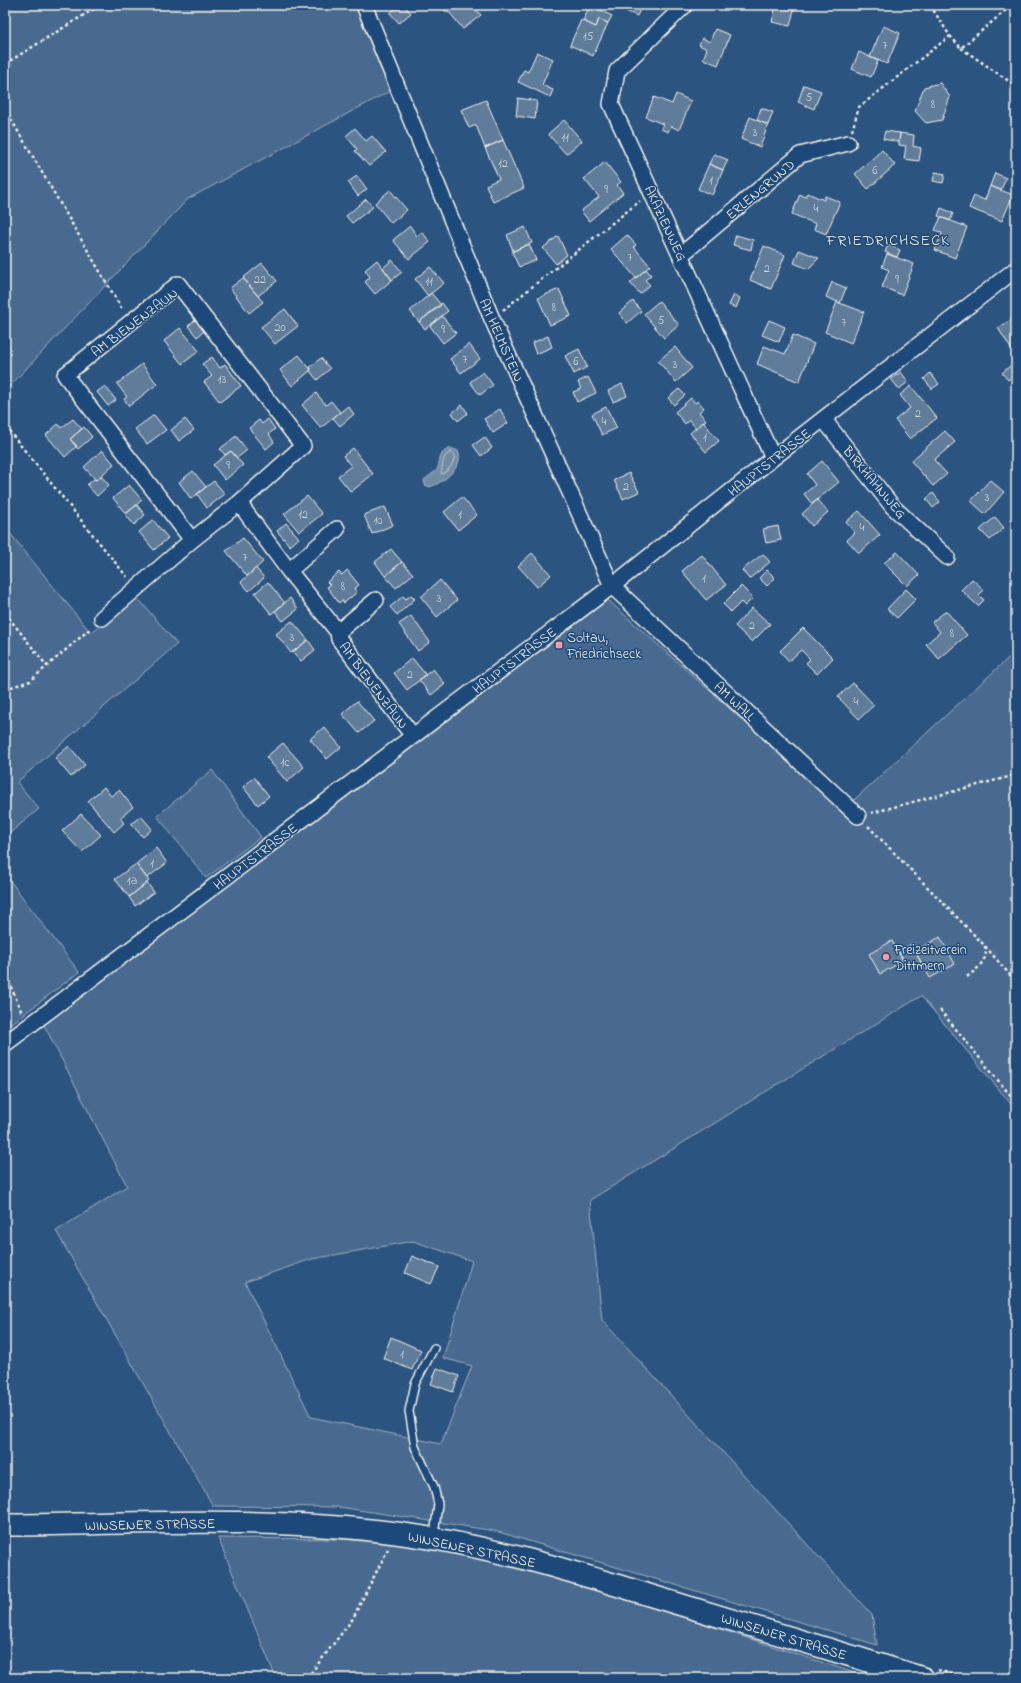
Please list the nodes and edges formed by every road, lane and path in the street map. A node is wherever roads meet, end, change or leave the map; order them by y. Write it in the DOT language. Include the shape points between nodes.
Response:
graph roads {
  1 [pos="100,5"];
  2 [pos="364,5"];
  3 [pos="685,5"];
  4 [pos="930,5"];
  5 [pos="1012,5"];
  6 [pos="950,36"];
  7 [pos="961,48"];
  8 [pos="5,64"];
  9 [pos="1016,86"];
  10 [pos="5,109"];
  11 [pos="848,143"];
  12 [pos="652,192"];
  13 [pos="681,256"];
  14 [pos="1015,270"];
  15 [pos="492,319"];
  16 [pos="130,322"];
  17 [pos="824,420"];
  18 [pos="5,426"];
  19 [pos="773,458"];
  20 [pos="239,503"];
  21 [pos="337,529"];
  22 [pos="192,540"];
  23 [pos="947,557"];
  24 [pos="289,571"];
  25 [pos="612,586"];
  26 [pos="136,588"];
  27 [pos="376,600"];
  28 [pos="5,613"];
  29 [pos="102,618"];
  30 [pos="338,632"];
  31 [pos="47,666"];
  32 [pos="5,689"];
  33 [pos="413,736"];
  34 [pos="1016,775"];
  35 [pos="858,816"];
  36 [pos="985,946"];
  37 [pos="5,976"];
  38 [pos="967,977"];
  39 [pos="1016,982"];
  40 [pos="940,1010"];
  41 [pos="28,1027"];
  42 [pos="5,1044"];
  43 [pos="1016,1102"];
  44 [pos="434,1348"];
  45 [pos="5,1525"];
  46 [pos="396,1533"];
  47 [pos="433,1539"];
  48 [pos="307,1678"];
  49 [pos="923,1678"];
  1 -- 8 [label="path"];
  2 -- 15 [label="street, AM HELMSTEIN"];
  3 -- 12 [label="street, AKAZIENWEG" via="617,71 610,104"];
  4 -- 6 [label="path"];
  5 -- 7 [label="path"];
  6 -- 7 [label="path"];
  6 -- 11 [label="path" via="859,107"];
  7 -- 9 [label="path"];
  10 -- 16 [label="path"];
  11 -- 13 [label="street, ERLENGRUND" via="800,155"];
  12 -- 13 [label="street, AKAZIENWEG"];
  12 -- 15 [label="path"];
  13 -- 19 [label="street, AKAZIENWEG"];
  14 -- 17 [label="street, HAUPTSTRASSE"];
  15 -- 25 [label="street, AM HELMSTEIN"];
  16 -- 20 [label="street, AM BIENENZAUN" via="178,284 303,446"];
  16 -- 22 [label="street, AM BIENENZAUN" via="65,375"];
  17 -- 19 [label="street, HAUPTSTRASSE"];
  17 -- 23 [label="street, BIRKHAHNWEG" via="893,507"];
  18 -- 26 [label="path"];
  19 -- 25 [label="street, HAUPTSTRASSE"];
  20 -- 22 [label="street, AM BIENENZAUN"];
  20 -- 24 [label="street, AM BIENENZAUN"];
  21 -- 24 [label="street"];
  22 -- 26 [label="street, AM BIENENZAUN"];
  24 -- 30 [label="street, AM BIENENZAUN"];
  25 -- 33 [label="street, HAUPTSTRASSE"];
  25 -- 35 [label="street, AM WALL"];
  26 -- 29 [label="street, AM BIENENZAUN"];
  27 -- 30 [label="street, AM BIENENZAUN"];
  28 -- 31 [label="path"];
  29 -- 31 [label="path"];
  30 -- 33 [label="street, AM BIENENZAUN" via="339,639"];
  31 -- 32 [label="path" via="30,681"];
  33 -- 41 [label="street, HAUPTSTRASSE"];
  34 -- 35 [label="path"];
  35 -- 36 [label="path"];
  36 -- 38 [label="path" via="986,956 979,967"];
  36 -- 39 [label="path"];
  37 -- 41 [label="path"];
  40 -- 43 [label="path"];
  41 -- 42 [label="street, HAUPTSTRASSE"];
  44 -- 47 [label="lane" via="415,1384 409,1411 415,1447 434,1487 438,1504"];
  45 -- 46 [label="main road, WINSENER STRASSE" via="248,1523 331,1526"];
  46 -- 47 [label="main road, WINSENER STRASSE"];
  46 -- 48 [label="path" via="352,1620"];
  47 -- 49 [label="main road, WINSENER STRASSE" via="486,1549 565,1570"];
}
